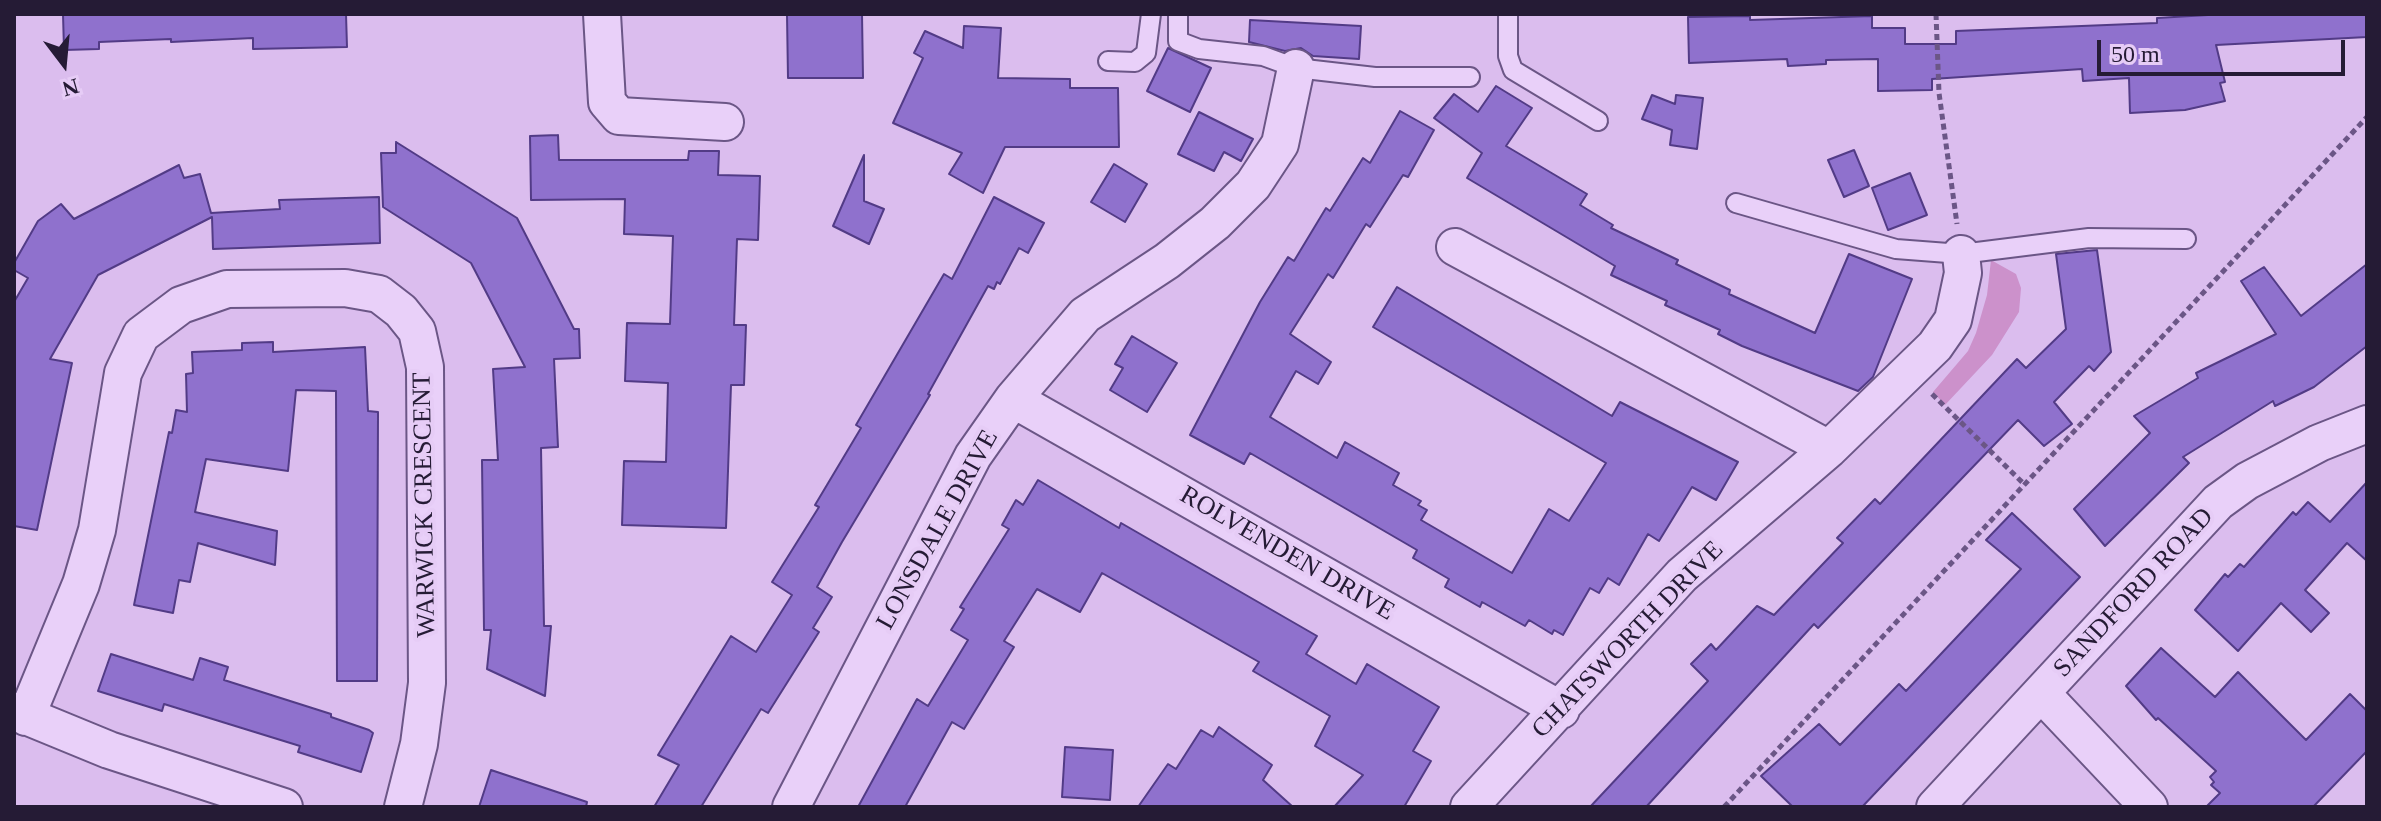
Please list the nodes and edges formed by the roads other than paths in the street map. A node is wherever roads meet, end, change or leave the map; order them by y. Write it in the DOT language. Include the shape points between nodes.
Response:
graph roads {
  1 [pos="602,14"];
  2 [pos="1151,14"];
  3 [pos="1178,14"];
  4 [pos="1508,14"];
  5 [pos="1108,61"];
  6 [pos="1296,68"];
  7 [pos="1470,77"];
  8 [pos="1598,121"];
  9 [pos="725,122"];
  10 [pos="1736,203"];
  11 [pos="2186,239"];
  12 [pos="1455,247"];
  13 [pos="1961,254"];
  14 [pos="1013,399"];
  15 [pos="2367,424"];
  16 [pos="1829,449"];
  17 [pos="2042,694"];
  18 [pos="1561,710"];
  19 [pos="20,714"];
  20 [pos="284,807"];
  21 [pos="403,807"];
  22 [pos="791,807"];
  23 [pos="1469,807"];
  24 [pos="1935,807"];
  25 [pos="2149,807"];
  1 -- 9 [label="street" via="607,102 619,116"];
  2 -- 5 [label="lane" via="1146,53 1135,62"];
  3 -- 6 [label="lane" via="1178,41 1199,49 1263,56"];
  4 -- 8 [label="lane" via="1513,70"];
  6 -- 7 [label="lane" via="1375,77"];
  6 -- 14 [label="street, LONSDALE DRIVE" via="1280,144 1253,185 1167,261 1085,315"];
  10 -- 13 [label="lane" via="1896,249"];
  11 -- 13 [label="lane" via="2089,238"];
  12 -- 16 [label="street"];
  13 -- 16 [label="street, CHATSWORTH DRIVE" via="1963,273 1953,320 1935,346"];
  14 -- 18 [label="street, ROLVENDEN DRIVE"];
  14 -- 22 [label="street, LONSDALE DRIVE" via="933,528"];
  15 -- 17 [label="street, SANDFORD ROAD" via="2319,443 2218,502"];
  16 -- 18 [label="street, CHATSWORTH DRIVE" via="1682,575"];
  17 -- 24 [label="street, SANDFORD ROAD"];
  17 -- 25 [label="street"];
  18 -- 23 [label="street, CHATSWORTH DRIVE"];
  19 -- 20 [label="street" via="109,750"];
  19 -- 21 [label="street, WARWICK CRESCENT" via="81,584 97,530 123,373 141,335 181,305 227,289 345,288 379,294 417,331 425,367 427,683"];
}
